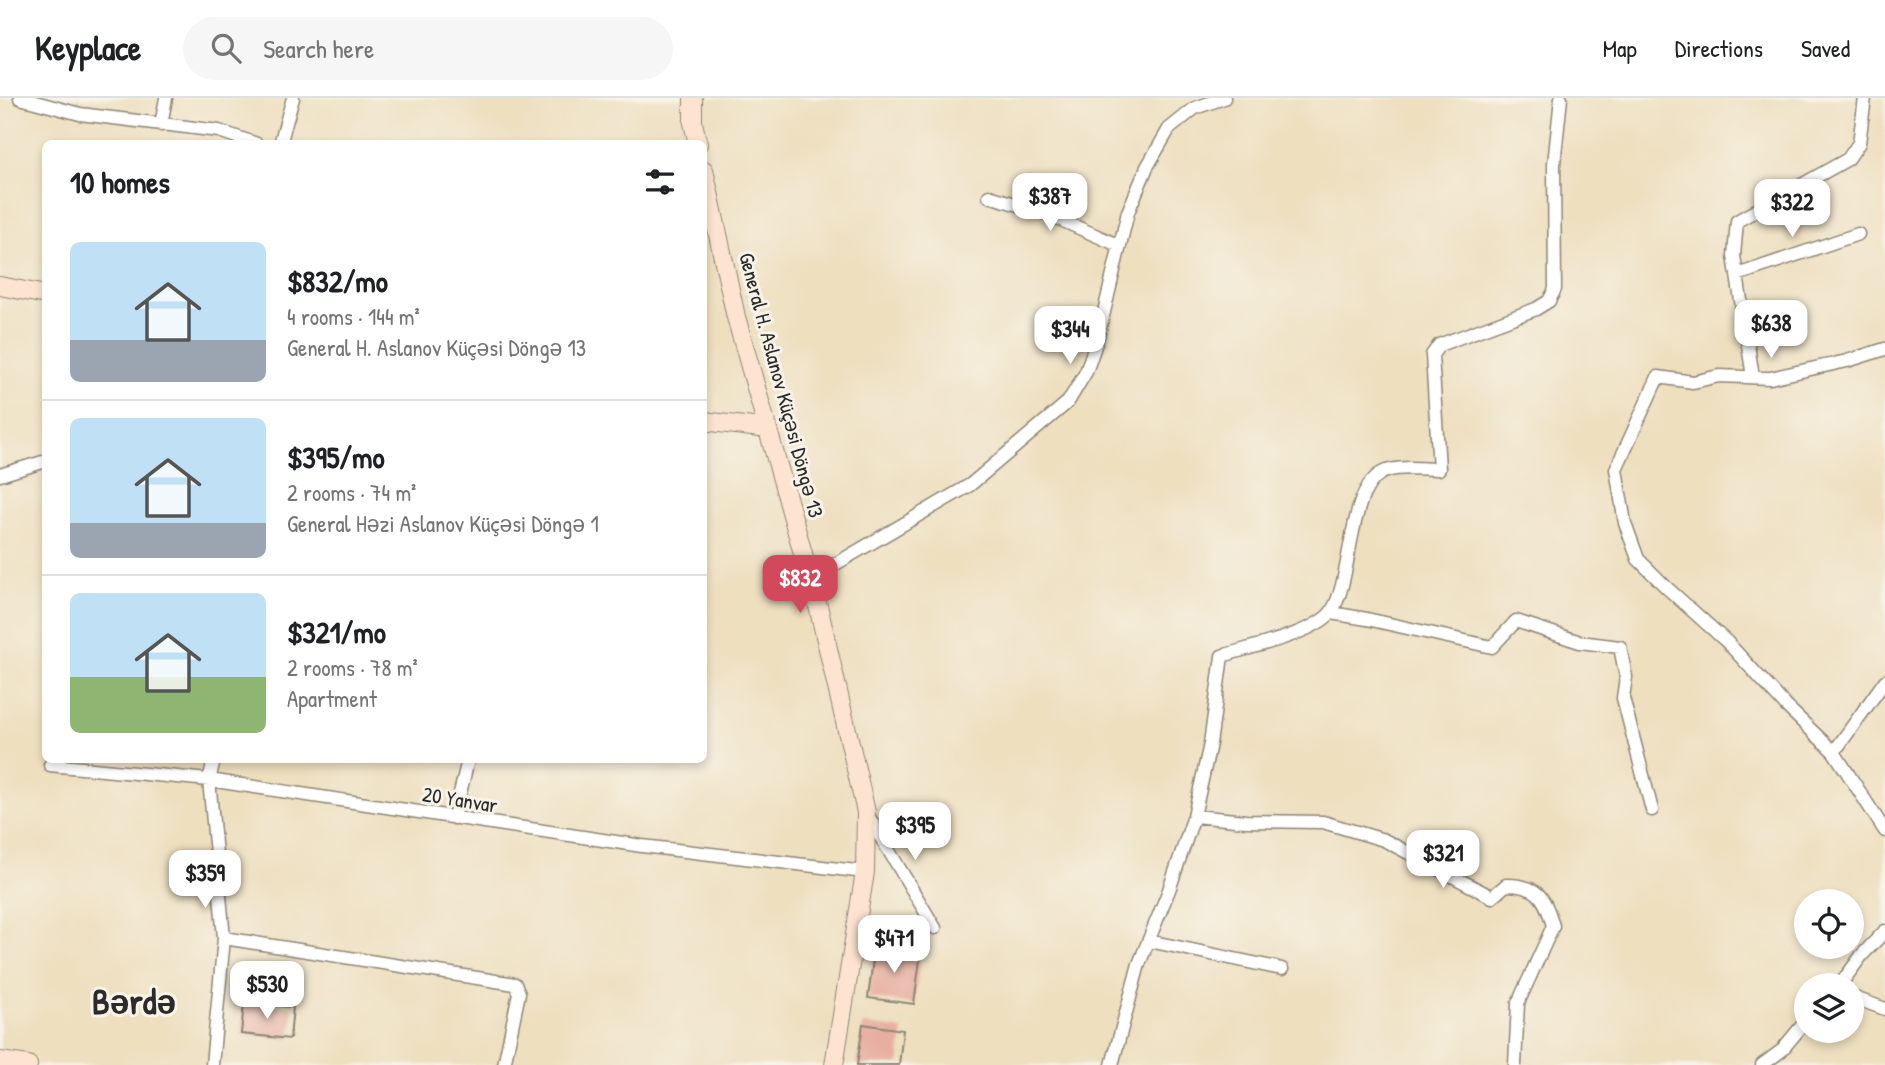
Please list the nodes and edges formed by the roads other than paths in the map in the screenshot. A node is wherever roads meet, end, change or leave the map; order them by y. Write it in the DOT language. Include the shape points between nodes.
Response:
graph roads {
  1 [pos="20,98"];
  2 [pos="166,98"];
  3 [pos="293,98"];
  4 [pos="693,98"];
  5 [pos="1224,98"];
  6 [pos="1561,98"];
  7 [pos="1865,98"];
  8 [pos="1192,103"];
  9 [pos="161,125"];
  10 [pos="244,140"];
  11 [pos="281,140"];
  12 [pos="697,140"];
  13 [pos="707,185"];
  14 [pos="989,196"];
  15 [pos="1858,234"];
  16 [pos="1120,246"];
  17 [pos="1737,275"];
  18 [pos="0,286"];
  19 [pos="42,294"];
  20 [pos="1885,349"];
  21 [pos="1753,377"];
  22 [pos="707,421"];
  23 [pos="768,429"];
  24 [pos="42,462"];
  25 [pos="0,475"];
  26 [pos="810,579"];
  27 [pos="1331,613"];
  28 [pos="1885,681"];
  29 [pos="1834,752"];
  30 [pos="213,763"];
  31 [pos="467,763"];
  32 [pos="50,765"];
  33 [pos="209,780"];
  34 [pos="1885,802"];
  35 [pos="1652,810"];
  36 [pos="866,812"];
  37 [pos="1873,812"];
  38 [pos="1194,816"];
  39 [pos="454,818"];
  40 [pos="1885,831"];
  41 [pos="865,872"];
  42 [pos="934,928"];
  43 [pos="1885,931"];
  44 [pos="224,938"];
  45 [pos="1149,941"];
  46 [pos="1282,969"];
  47 [pos="1849,973"];
  48 [pos="1864,1001"];
  49 [pos="1885,1009"];
  50 [pos="1794,1035"];
  51 [pos="0,1061"];
  52 [pos="28,1065"];
  53 [pos="212,1065"];
  54 [pos="504,1065"];
  55 [pos="834,1065"];
  56 [pos="1112,1065"];
  57 [pos="1515,1065"];
  58 [pos="1762,1065"];
  1 -- 9 [label="street" via="80,114"];
  2 -- 9 [label="street"];
  3 -- 11 [label="street"];
  4 -- 12 [label="main road"];
  5 -- 8 [label="street"];
  6 -- 27 [label="street" via="1554,164 1555,289 1549,301 1536,309 1439,345 1432,355 1439,469 1398,469 1383,472 1370,482 1359,506 1341,589"];
  7 -- 17 [label="street" via="1859,143 1848,159 1737,221"];
  8 -- 16 [label="street" via="1169,129 1147,167"];
  9 -- 10 [label="street" via="219,131"];
  13 -- 23 [label="main road, General H. Aslanov Küçəsi Döngə 13" via="736,317"];
  14 -- 16 [label="street" via="1045,213"];
  15 -- 17 [label="street"];
  16 -- 26 [label="street" via="1098,337 1086,372 1068,402 970,485"];
  17 -- 21 [label="street"];
  18 -- 19 [label="main road"];
  20 -- 21 [label="street" via="1770,378"];
  21 -- 29 [label="street" via="1718,376 1693,382 1658,377 1616,470 1625,523 1638,559"];
  22 -- 23 [label="main road"];
  23 -- 26 [label="main road, General H. Aslanov Küçəsi Döngə 13"];
  24 -- 25 [label="street"];
  26 -- 36 [label="main road, General H. Aslanov Küçəsi Döngə 13"];
  27 -- 35 [label="street" via="1493,647 1516,621 1580,642 1620,647 1626,677 1623,698"];
  27 -- 38 [label="street" via="1314,625 1222,656"];
  28 -- 29 [label="street"];
  29 -- 37 [label="street"];
  30 -- 33 [label="street"];
  31 -- 39 [label="street"];
  32 -- 33 [label="street, 20 Yanvar"];
  33 -- 39 [label="street, 20 Yanvar"];
  33 -- 44 [label="street"];
  34 -- 37 [label="street"];
  36 -- 41 [label="main road, General H. Aslanov Küçəsi Döngə 13"];
  36 -- 42 [label="street"];
  37 -- 40 [label="street"];
  38 -- 45 [label="street"];
  38 -- 57 [label="street" via="1323,822 1384,840 1492,897 1506,885 1525,885 1542,897 1553,926 1518,1003"];
  39 -- 41 [label="street, 20 Yanvar"];
  41 -- 55 [label="main road, General H. Aslanov Küçəsi Döngə 13"];
  43 -- 47 [label="street"];
  44 -- 53 [label="street"];
  44 -- 54 [label="street" via="515,984 519,993"];
  45 -- 46 [label="street"];
  45 -- 56 [label="street"];
  48 -- 49 [label="street"];
  50 -- 58 [label="street"];
  51 -- 52 [label="main road"];
}
